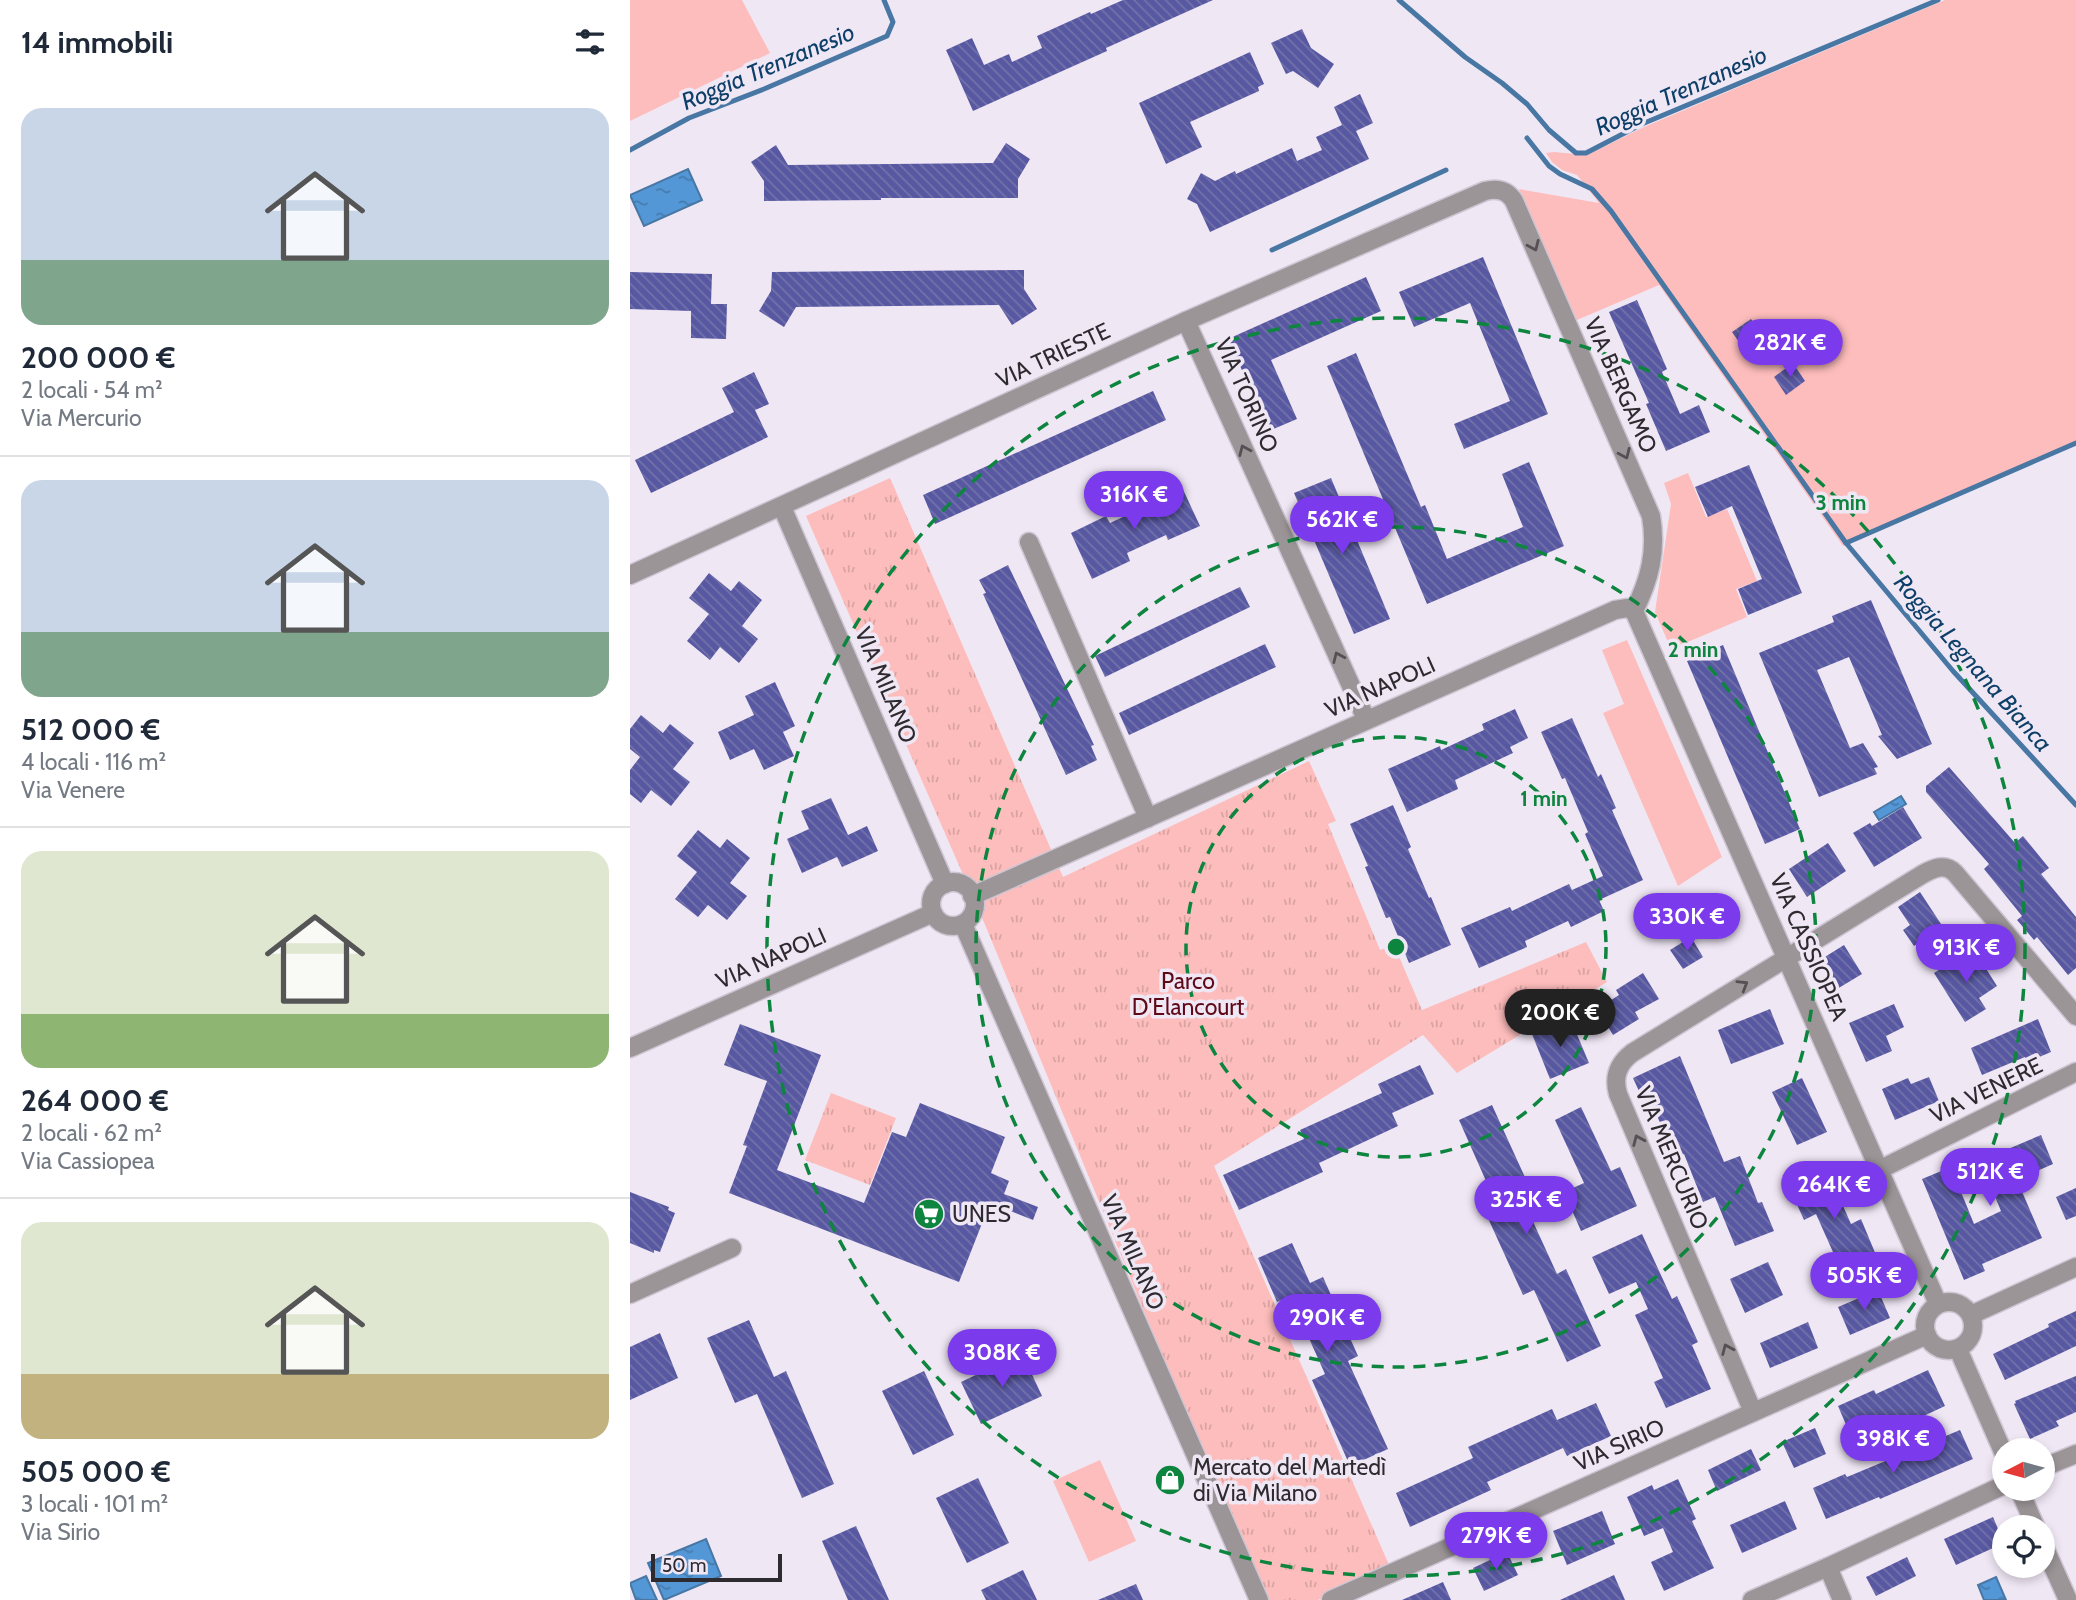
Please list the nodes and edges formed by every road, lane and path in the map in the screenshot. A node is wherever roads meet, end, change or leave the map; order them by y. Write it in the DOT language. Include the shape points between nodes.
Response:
graph roads {
  1 [pos="1499,190"];
  2 [pos="1186,321"];
  3 [pos="782,507"];
  4 [pos="1028,542"];
  5 [pos="630,575"];
  6 [pos="1634,611"];
  7 [pos="1366,719"];
  8 [pos="1148,818"];
  9 [pos="945,884"];
  10 [pos="972,895"];
  11 [pos="933,913"];
  12 [pos="963,923"];
  13 [pos="1787,959"];
  14 [pos="2076,1016"];
  15 [pos="630,1048"];
  16 [pos="2076,1072"];
  17 [pos="1879,1170"];
  18 [pos="732,1248"];
  19 [pos="2076,1266"];
  20 [pos="630,1294"];
  21 [pos="1938,1304"];
  22 [pos="1971,1315"];
  23 [pos="1927,1335"];
  24 [pos="1958,1349"];
  25 [pos="1753,1412"];
  26 [pos="1997,1438"];
  27 [pos="2076,1454"];
  28 [pos="2055,1463"];
  29 [pos="1992,1491"];
  30 [pos="1828,1567"];
  31 [pos="2055,1571"];
  32 [pos="1259,1600"];
  33 [pos="1331,1600"];
  34 [pos="1752,1600"];
  35 [pos="1842,1600"];
  36 [pos="2068,1600"];
  1 -- 2 [label="street, VIA TRIESTE" via="1485,191"];
  1 -- 6 [label="street, VIA BERGAMO, one-way" via="1514,201 1651,516 1652,562"];
  2 -- 3 [label="street, VIA TRIESTE"];
  7 -- 2 [label="street, VIA TORINO, one-way"];
  3 -- 5 [label="street, VIA TRIESTE"];
  3 -- 9 [label="street, VIA MILANO"];
  4 -- 8 [label="street"];
  6 -- 7 [label="street, VIA NAPOLI" via="1615,610"];
  6 -- 13 [label="street, VIA CASSIOPEA"];
  7 -- 8 [label="street, VIA NAPOLI"];
  8 -- 10 [label="street, VIA NAPOLI"];
  9 -- 10 [label="street" via="960,884"];
  9 -- 11 [label="street" via="932,896"];
  10 -- 12 [label="street" via="973,911"];
  11 -- 12 [label="street" via="946,925"];
  11 -- 15 [label="street, VIA NAPOLI"];
  12 -- 32 [label="street, VIA MILANO"];
  13 -- 14 [label="street" via="1923,874 1947,867"];
  13 -- 17 [label="street, VIA CASSIOPEA"];
  25 -- 13 [label="street, VIA MERCURIO, one-way" via="1615,1081 1619,1066 1632,1053"];
  16 -- 17 [label="street, VIA VENERE"];
  17 -- 21 [label="street, VIA CASSIOPEA"];
  18 -- 20 [label="street"];
  19 -- 22 [label="street"];
  21 -- 22 [label="street" via="1953,1301"];
  21 -- 23 [label="street" via="1927,1314"];
  22 -- 24 [label="street" via="1970,1339"];
  23 -- 24 [label="street" via="1936,1347"];
  23 -- 25 [label="street, VIA SIRIO"];
  24 -- 26 [label="street"];
  25 -- 33 [label="street, VIA SIRIO"];
  27 -- 28 [label="street"];
  29 -- 30 [label="street"];
  30 -- 34 [label="street"];
  30 -- 35 [label="street"];
  31 -- 36 [label="street"];
}
